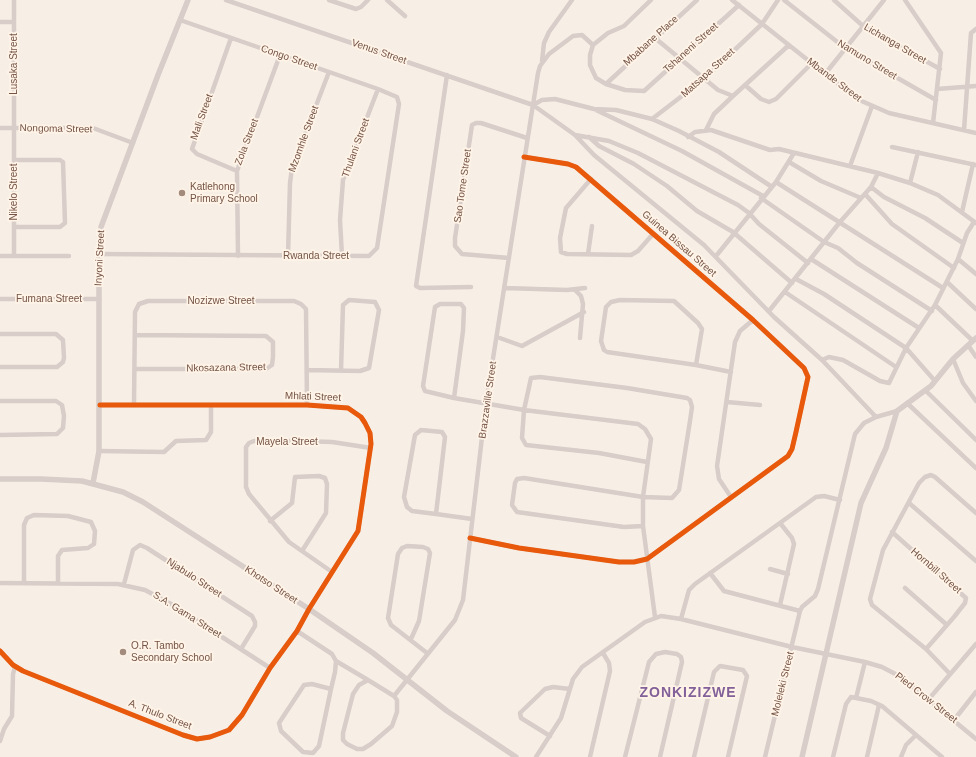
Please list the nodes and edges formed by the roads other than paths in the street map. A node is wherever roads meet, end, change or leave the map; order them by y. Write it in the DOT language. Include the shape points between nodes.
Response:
graph roads {
  1 [pos="14,0"];
  2 [pos="188,0"];
  3 [pos="226,0"];
  4 [pos="329,0"];
  5 [pos="368,0"];
  6 [pos="387,0"];
  7 [pos="572,0"];
  8 [pos="651,0"];
  9 [pos="698,0"];
  10 [pos="732,0"];
  11 [pos="778,0"];
  12 [pos="784,0"];
  13 [pos="834,0"];
  14 [pos="905,0"];
  15 [pos="881,1"];
  16 [pos="738,5"];
  17 [pos="406,16"];
  18 [pos="180,20"];
  19 [pos="0,22"];
  20 [pos="14,22"];
  21 [pos="762,24"];
  22 [pos="863,26"];
  23 [pos="976,29"];
  24 [pos="231,38"];
  25 [pos="655,38"];
  26 [pos="593,45"];
  27 [pos="789,45"];
  28 [pos="845,48"];
  29 [pos="280,55"];
  30 [pos="679,58"];
  31 [pos="542,63"];
  32 [pos="812,63"];
  33 [pos="940,69"];
  34 [pos="329,72"];
  35 [pos="825,74"];
  36 [pos="447,75"];
  37 [pos="704,79"];
  38 [pos="606,84"];
  39 [pos="745,85"];
  40 [pos="976,86"];
  41 [pos="967,87"];
  42 [pos="378,89"];
  43 [pos="937,89"];
  44 [pos="733,96"];
  45 [pos="397,97"];
  46 [pos="936,100"];
  47 [pos="533,105"];
  48 [pos="872,106"];
  49 [pos="594,109"];
  50 [pos="652,119"];
  51 [pos="933,123"];
  52 [pos="0,128"];
  53 [pos="14,128"];
  54 [pos="706,130"];
  55 [pos="964,130"];
  56 [pos="976,133"];
  57 [pos="575,135"];
  58 [pos="688,137"];
  59 [pos="527,138"];
  60 [pos="589,138"];
  61 [pos="133,143"];
  62 [pos="892,146"];
  63 [pos="918,152"];
  64 [pos="794,153"];
  65 [pos="524,157"];
  66 [pos="14,160"];
  67 [pos="789,162"];
  68 [pos="974,165"];
  69 [pos="850,166"];
  70 [pos="236,171"];
  71 [pos="878,173"];
  72 [pos="590,179"];
  73 [pos="776,182"];
  74 [pos="910,183"];
  75 [pos="772,187"];
  76 [pos="871,187"];
  77 [pos="863,196"];
  78 [pos="762,197"];
  79 [pos="962,212"];
  80 [pos="750,213"];
  81 [pos="840,222"];
  82 [pos="975,223"];
  83 [pos="592,226"];
  84 [pos="14,227"];
  85 [pos="733,232"];
  86 [pos="652,234"];
  87 [pos="824,242"];
  88 [pos="963,243"];
  89 [pos="99,254"];
  90 [pos="588,254"];
  91 [pos="0,256"];
  92 [pos="14,256"];
  93 [pos="68,256"];
  94 [pos="238,256"];
  95 [pos="288,256"];
  96 [pos="342,256"];
  97 [pos="716,256"];
  98 [pos="509,258"];
  99 [pos="958,259"];
  100 [pos="809,261"];
  101 [pos="954,268"];
  102 [pos="976,274"];
  103 [pos="796,279"];
  104 [pos="947,282"];
  105 [pos="792,283"];
  106 [pos="472,287"];
  107 [pos="505,288"];
  108 [pos="585,288"];
  109 [pos="943,288"];
  110 [pos="575,290"];
  111 [pos="785,292"];
  112 [pos="0,299"];
  113 [pos="99,299"];
  114 [pos="935,305"];
  115 [pos="976,309"];
  116 [pos="769,311"];
  117 [pos="932,311"];
  118 [pos="584,312"];
  119 [pos="753,320"];
  120 [pos="919,328"];
  121 [pos="0,334"];
  122 [pos="135,335"];
  123 [pos="497,337"];
  124 [pos="580,338"];
  125 [pos="972,341"];
  126 [pos="906,348"];
  127 [pos="976,357"];
  128 [pos="953,358"];
  129 [pos="822,360"];
  130 [pos="696,365"];
  131 [pos="0,367"];
  132 [pos="896,367"];
  133 [pos="135,369"];
  134 [pos="306,370"];
  135 [pos="340,371"];
  136 [pos="732,372"];
  137 [pos="935,381"];
  138 [pos="926,391"];
  139 [pos="454,398"];
  140 [pos="0,401"];
  141 [pos="976,401"];
  142 [pos="727,402"];
  143 [pos="486,403"];
  144 [pos="907,403"];
  145 [pos="134,404"];
  146 [pos="100,405"];
  147 [pos="306,405"];
  148 [pos="760,405"];
  149 [pos="211,406"];
  150 [pos="524,410"];
  151 [pos="897,411"];
  152 [pos="876,417"];
  153 [pos="0,435"];
  154 [pos="976,440"];
  155 [pos="371,448"];
  156 [pos="99,451"];
  157 [pos="647,462"];
  158 [pos="976,468"];
  159 [pos="0,479"];
  160 [pos="93,483"];
  161 [pos="643,497"];
  162 [pos="731,497"];
  163 [pos="840,500"];
  164 [pos="909,503"];
  165 [pos="976,513"];
  166 [pos="436,514"];
  167 [pos="472,519"];
  168 [pos="270,521"];
  169 [pos="780,523"];
  170 [pos="643,526"];
  171 [pos="892,532"];
  172 [pos="470,538"];
  173 [pos="302,551"];
  174 [pos="647,559"];
  175 [pos="976,561"];
  176 [pos="770,569"];
  177 [pos="332,572"];
  178 [pos="710,573"];
  179 [pos="788,574"];
  180 [pos="0,583"];
  181 [pos="24,583"];
  182 [pos="58,583"];
  183 [pos="124,584"];
  184 [pos="905,588"];
  185 [pos="780,605"];
  186 [pos="309,609"];
  187 [pos="800,611"];
  188 [pos="654,617"];
  189 [pos="681,619"];
  190 [pos="947,625"];
  191 [pos="297,631"];
  192 [pos="411,639"];
  193 [pos="976,644"];
  194 [pos="792,647"];
  195 [pos="241,649"];
  196 [pos="926,649"];
  197 [pos="0,652"];
  198 [pos="427,653"];
  199 [pos="603,653"];
  200 [pos="826,654"];
  201 [pos="336,661"];
  202 [pos="865,662"];
  203 [pos="15,667"];
  204 [pos="270,668"];
  205 [pos="950,674"];
  206 [pos="408,678"];
  207 [pos="368,680"];
  208 [pos="331,689"];
  209 [pos="570,689"];
  210 [pos="975,694"];
  211 [pos="394,696"];
  212 [pos="856,698"];
  213 [pos="928,700"];
  214 [pos="880,705"];
  215 [pos="954,720"];
  216 [pos="916,735"];
  217 [pos="550,736"];
  218 [pos="976,739"];
  219 [pos="0,741"];
  220 [pos="516,757"];
  221 [pos="536,757"];
  222 [pos="590,757"];
  223 [pos="625,757"];
  224 [pos="660,757"];
  225 [pos="694,757"];
  226 [pos="728,757"];
  227 [pos="765,757"];
  228 [pos="802,757"];
  229 [pos="833,757"];
  230 [pos="867,757"];
  231 [pos="901,757"];
  232 [pos="942,757"];
  1 -- 20 [label="street, Lusaka Street"];
  2 -- 18 [label="street, Inyoni Street"];
  3 -- 36 [label="street, Venus Street"];
  4 -- 5 [label="street" via="356,9"];
  6 -- 17 [label="street"];
  7 -- 31 [label="street, Brazzaville Street" via="546,38"];
  8 -- 26 [label="street" via="624,26 608,33"];
  9 -- 25 [label="street, Mbabane Place"];
  10 -- 16 [label="street, Mbande Street"];
  11 -- 21 [label="street, Matsapa Street"];
  12 -- 28 [label="street, Namuno Street"];
  13 -- 22 [label="street, Lichanga Street"];
  14 -- 33 [label="street" via="940,52"];
  15 -- 22 [label="street"];
  16 -- 21 [label="street, Mbande Street"];
  16 -- 30 [label="street, Tshaneni Street"];
  18 -- 24 [label="street, Congo Street"];
  18 -- 61 [label="street, Inyoni Street"];
  19 -- 20 [label="street"];
  20 -- 53 [label="street, Lusaka Street"];
  21 -- 27 [label="street, Mbande Street"];
  21 -- 37 [label="street, Matsapa Street"];
  22 -- 28 [label="street"];
  22 -- 33 [label="street, Lichanga Street"];
  23 -- 41 [label="street" via="971,33"];
  24 -- 29 [label="street, Congo Street"];
  24 -- 70 [label="street, Mali Street" via="192,149 196,154"];
  25 -- 30 [label="street"];
  25 -- 38 [label="street, Mbabane Place"];
  26 -- 31 [label="street" via="582,35 576,35 553,50"];
  26 -- 38 [label="street" via="590,55 591,69 596,78"];
  27 -- 32 [label="street, Mbande Street"];
  27 -- 39 [label="street"];
  28 -- 35 [label="street"];
  28 -- 46 [label="street, Namuno Street"];
  29 -- 34 [label="street, Congo Street"];
  29 -- 70 [label="street, Zola Street"];
  30 -- 37 [label="street"];
  30 -- 38 [label="street, Tshaneni Street" via="644,90 625,90"];
  31 -- 47 [label="street, Brazzaville Street"];
  32 -- 35 [label="street, Mbande Street"];
  32 -- 39 [label="street" via="776,99 769,102 761,99"];
  33 -- 43 [label="street"];
  34 -- 42 [label="street, Congo Street"];
  34 -- 95 [label="street, Mzomhle Street" via="292,168"];
  35 -- 48 [label="street, Mbande Street" via="850,94"];
  36 -- 47 [label="street, Venus Street"];
  36 -- 106 [label="street" via="416,286"];
  37 -- 44 [label="street" via="718,90"];
  37 -- 50 [label="street, Matsapa Street"];
  39 -- 44 [label="street"];
  40 -- 41 [label="street"];
  41 -- 43 [label="street"];
  41 -- 55 [label="street"];
  42 -- 45 [label="street, Congo Street"];
  42 -- 96 [label="street, Thulani Street" via="343,180 340,220"];
  43 -- 46 [label="street"];
  44 -- 54 [label="street" via="714,114"];
  45 -- 96 [label="street, Rwanda Street" via="399,104 377,248 369,256"];
  46 -- 51 [label="street"];
  47 -- 49 [label="street" via="547,99"];
  47 -- 57 [label="street, Venus Street"];
  47 -- 59 [label="street, Brazzaville Street"];
  48 -- 51 [label="street, Mbande Street" via="889,113"];
  48 -- 69 [label="street"];
  49 -- 50 [label="street" via="616,110"];
  49 -- 78 [label="street" via="682,151"];
  50 -- 58 [label="street" via="680,130"];
  51 -- 55 [label="street, Mbande Street"];
  52 -- 53 [label="street, Nongoma Street"];
  53 -- 61 [label="street, Nongoma Street" via="92,128"];
  53 -- 66 [label="street, Nikelo Street"];
  54 -- 58 [label="street" via="693,132"];
  54 -- 64 [label="street" via="716,131 770,150 779,149"];
  55 -- 56 [label="street, Mbande Street"];
  57 -- 60 [label="street"];
  57 -- 97 [label="street" via="594,155"];
  58 -- 75 [label="street" via="719,152"];
  59 -- 65 [label="street, Brazzaville Street"];
  59 -- 98 [label="street, Sao Tome Street" via="481,123 472,125 455,246 462,254"];
  60 -- 80 [label="street" via="609,141 638,153"];
  60 -- 85 [label="street" via="634,164 667,186 697,211"];
  61 -- 89 [label="street, Inyoni Street" via="103,220"];
  62 -- 63 [label="street"];
  63 -- 68 [label="street"];
  63 -- 74 [label="street"];
  64 -- 67 [label="street"];
  64 -- 69 [label="street"];
  65 -- 72 [label="street, Guinea Bissau Street" via="572,165"];
  65 -- 98 [label="street, Brazzaville Street"];
  66 -- 84 [label="street, Nikelo Street"];
  66 -- 84 [label="street" via="63,162 65,223 63,227"];
  67 -- 73 [label="street"];
  67 -- 77 [label="street" via="821,181"];
  68 -- 79 [label="street"];
  69 -- 71 [label="street"];
  70 -- 94 [label="street, Zola Street"];
  71 -- 74 [label="street"];
  71 -- 76 [label="street"];
  72 -- 86 [label="street, Guinea Bissau Street"];
  72 -- 90 [label="street" via="566,208 559,246 563,254"];
  73 -- 75 [label="street"];
  73 -- 81 [label="street"];
  74 -- 79 [label="street" via="938,195"];
  75 -- 78 [label="street"];
  76 -- 77 [label="street"];
  76 -- 88 [label="street"];
  77 -- 81 [label="street"];
  77 -- 101 [label="street" via="892,224"];
  78 -- 80 [label="street"];
  78 -- 87 [label="street"];
  79 -- 82 [label="street"];
  80 -- 85 [label="street"];
  80 -- 100 [label="street" via="760,224"];
  81 -- 87 [label="street"];
  81 -- 109 [label="street"];
  82 -- 88 [label="street" via="968,229"];
  83 -- 90 [label="street"];
  84 -- 92 [label="street, Nikelo Street"];
  85 -- 97 [label="street"];
  85 -- 105 [label="street"];
  86 -- 90 [label="street" via="634,254"];
  86 -- 119 [label="street, Guinea Bissau Street"];
  87 -- 100 [label="street"];
  87 -- 117 [label="street" via="838,248"];
  88 -- 99 [label="street"];
  89 -- 94 [label="street, Rwanda Street"];
  89 -- 113 [label="street, Inyoni Street"];
  91 -- 92 [label="street"];
  92 -- 93 [label="street"];
  94 -- 95 [label="street, Rwanda Street"];
  95 -- 96 [label="street, Rwanda Street"];
  97 -- 116 [label="street"];
  98 -- 107 [label="street, Brazzaville Street"];
  99 -- 101 [label="street"];
  99 -- 102 [label="street"];
  100 -- 103 [label="street"];
  100 -- 120 [label="street"];
  101 -- 104 [label="street"];
  103 -- 105 [label="street"];
  103 -- 126 [label="street" via="824,294"];
  104 -- 109 [label="street"];
  104 -- 115 [label="street"];
  105 -- 111 [label="street"];
  107 -- 110 [label="street"];
  107 -- 123 [label="street, Brazzaville Street"];
  108 -- 110 [label="street"];
  109 -- 114 [label="street"];
  110 -- 118 [label="street" via="583,299"];
  111 -- 116 [label="street"];
  111 -- 132 [label="street"];
  112 -- 113 [label="street, Fumana Street"];
  113 -- 146 [label="street, Inyoni Street"];
  114 -- 117 [label="street"];
  114 -- 125 [label="street"];
  116 -- 129 [label="street"];
  117 -- 120 [label="street"];
  118 -- 123 [label="street" via="522,346"];
  118 -- 124 [label="street"];
  119 -- 136 [label="street" via="736,338"];
  119 -- 162 [label="street, Guinea Bissau Street" via="807,372 808,380 790,453"];
  120 -- 126 [label="street"];
  121 -- 131 [label="street" via="56,334 63,340 64,358 57,367"];
  122 -- 133 [label="street, Nozizwe Street"];
  122 -- 133 [label="street, Nkosazana Street" via="266,336 273,342 273,357 272,365 266,369"];
  122 -- 134 [label="street, Nozizwe Street" via="136,307 143,301 297,302 306,309"];
  123 -- 143 [label="street, Brazzaville Street"];
  125 -- 127 [label="street"];
  125 -- 128 [label="street"];
  126 -- 132 [label="street"];
  126 -- 137 [label="street"];
  128 -- 137 [label="street"];
  128 -- 141 [label="street" via="963,383"];
  129 -- 132 [label="street" via="829,357 842,360 887,384 892,379"];
  129 -- 152 [label="street"];
  130 -- 130 [label="street" via="607,352 601,341 606,307 611,302 620,300 674,301 701,327"];
  130 -- 136 [label="street"];
  133 -- 145 [label="street, Nozizwe Street"];
  134 -- 135 [label="street"];
  134 -- 147 [label="street, Nozizwe Street"];
  135 -- 135 [label="street" via="364,371 371,367 379,310 375,302 349,300 343,305"];
  136 -- 142 [label="street"];
  137 -- 138 [label="street"];
  138 -- 144 [label="street"];
  138 -- 154 [label="street"];
  139 -- 139 [label="street" via="428,393 423,389 435,307 440,304 461,304 464,308"];
  139 -- 143 [label="street"];
  140 -- 153 [label="street" via="56,401 62,405 64,416 63,428 57,434"];
  142 -- 148 [label="street"];
  142 -- 162 [label="street" via="717,466 719,479"];
  143 -- 150 [label="street"];
  143 -- 167 [label="street, Brazzaville Street" via="479,478"];
  144 -- 151 [label="street"];
  144 -- 158 [label="street"];
  145 -- 146 [label="street, Mhlati Street"];
  145 -- 149 [label="street, Mhlati Street"];
  146 -- 156 [label="street, Inyoni Street"];
  147 -- 149 [label="street, Mhlati Street"];
  147 -- 155 [label="street, Mhlati Street" via="342,406 352,410 370,432"];
  149 -- 156 [label="street" via="211,432 206,440 177,441 166,451 161,452"];
  150 -- 157 [label="street" via="522,438 526,445 599,453"];
  150 -- 157 [label="street" via="638,424 645,429 651,439"];
  150 -- 161 [label="street" via="531,378 535,376 688,399 692,407 679,490 670,498"];
  151 -- 152 [label="street, Moleleki Street"];
  151 -- 200 [label="street" via="886,448 861,503"];
  152 -- 163 [label="street, Moleleki Street" via="857,430"];
  155 -- 168 [label="street, Mayela Street" via="332,442 249,443 246,451 246,487 248,494"];
  155 -- 177 [label="street, Mhlati Street" via="358,531"];
  156 -- 160 [label="street, Inyoni Street"];
  157 -- 161 [label="street"];
  159 -- 160 [label="street, Khotso Street" via="70,480"];
  160 -- 186 [label="street, Khotso Street" via="123,492 143,502"];
  161 -- 170 [label="street"];
  161 -- 170 [label="street" via="519,478 515,483 512,505 514,510 519,512 624,527"];
  162 -- 174 [label="street"];
  163 -- 169 [label="street" via="818,496"];
  163 -- 187 [label="street, Moleleki Street" via="817,593"];
  164 -- 165 [label="street" via="919,484 929,475"];
  164 -- 171 [label="street"];
  164 -- 175 [label="street"];
  166 -- 166 [label="street" via="410,510 404,502 415,435 421,430 442,432 445,437"];
  166 -- 167 [label="street"];
  167 -- 172 [label="street, Brazzaville Street"];
  168 -- 173 [label="street, Mayela Street" via="285,539"];
  168 -- 173 [label="street" via="292,503 294,477 325,478 328,484 326,514"];
  169 -- 178 [label="street"];
  169 -- 179 [label="street" via="794,544"];
  170 -- 174 [label="street"];
  171 -- 190 [label="street, Hornbill Street" via="966,597"];
  171 -- 196 [label="street" via="880,559 870,603"];
  172 -- 174 [label="street" via="519,548 619,562"];
  172 -- 198 [label="street, Brazzaville Street" via="465,590 460,607 451,624"];
  173 -- 177 [label="street, Mayela Street"];
  174 -- 188 [label="street"];
  176 -- 179 [label="street"];
  177 -- 186 [label="street, Mhlati Street"];
  178 -- 185 [label="street" via="724,591"];
  178 -- 189 [label="street" via="690,587"];
  179 -- 185 [label="street"];
  180 -- 181 [label="street, S.A. Gama Street"];
  181 -- 182 [label="street, S.A. Gama Street"];
  181 -- 182 [label="street" via="24,525 27,518 34,515 68,516 91,522 94,527 94,544 88,548 62,550 58,556"];
  182 -- 183 [label="street, S.A. Gama Street"];
  183 -- 195 [label="street, S.A. Gama Street" via="154,594"];
  183 -- 195 [label="street, Njabulo Street" via="133,550 140,545 147,548 252,616 255,626"];
  184 -- 190 [label="street"];
  185 -- 187 [label="street"];
  186 -- 191 [label="street, A. Thulo Street"];
  186 -- 206 [label="street, Khotso Street"];
  187 -- 194 [label="street, Moleleki Street"];
  188 -- 189 [label="street, Pied Crow Street"];
  188 -- 199 [label="street"];
  189 -- 194 [label="street, Pied Crow Street"];
  190 -- 196 [label="street, Hornbill Street"];
  191 -- 201 [label="street" via="332,654"];
  191 -- 204 [label="street, A. Thulo Street"];
  192 -- 192 [label="street" via="391,625 388,616 398,554 407,546 423,547 430,553 419,621"];
  192 -- 198 [label="street"];
  193 -- 205 [label="street"];
  194 -- 200 [label="street, Pied Crow Street"];
  194 -- 227 [label="street, Moleleki Street"];
  195 -- 204 [label="street, S.A. Gama Street"];
  196 -- 205 [label="street"];
  197 -- 203 [label="street, A. Thulo Street"];
  198 -- 206 [label="street, Brazzaville Street"];
  199 -- 209 [label="street" via="582,667 573,679"];
  199 -- 222 [label="street" via="610,671"];
  200 -- 202 [label="street, Pied Crow Street"];
  200 -- 228 [label="street"];
  201 -- 207 [label="street"];
  201 -- 208 [label="street"];
  202 -- 212 [label="street"];
  202 -- 213 [label="street, Pied Crow Street" via="897,674"];
  203 -- 204 [label="street, A. Thulo Street" via="170,730 201,739 231,729"];
  203 -- 219 [label="street" via="12,716"];
  205 -- 213 [label="street"];
  206 -- 211 [label="street, Brazzaville Street"];
  206 -- 220 [label="street, Khotso Street" via="448,711"];
  207 -- 211 [label="street"];
  207 -- 211 [label="street" via="359,685 350,703 343,735 351,747 363,748 392,726 398,712"];
  208 -- 208 [label="street" via="319,746 313,753 303,752 281,731 279,723 304,685 312,684"];
  209 -- 217 [label="street" via="561,718"];
  209 -- 217 [label="street" via="548,688 520,712 522,718"];
  210 -- 215 [label="street"];
  212 -- 214 [label="street"];
  212 -- 229 [label="street" via="850,698 846,704"];
  213 -- 215 [label="street, Pied Crow Street"];
  214 -- 216 [label="street"];
  214 -- 230 [label="street"];
  215 -- 218 [label="street, Pied Crow Street"];
  216 -- 231 [label="street" via="906,745"];
  216 -- 232 [label="street"];
  217 -- 221 [label="street"];
  223 -- 224 [label="street" via="649,662 656,654 665,652 677,654 682,662"];
  225 -- 226 [label="street" via="714,672 720,666 743,670 747,676"];
}
